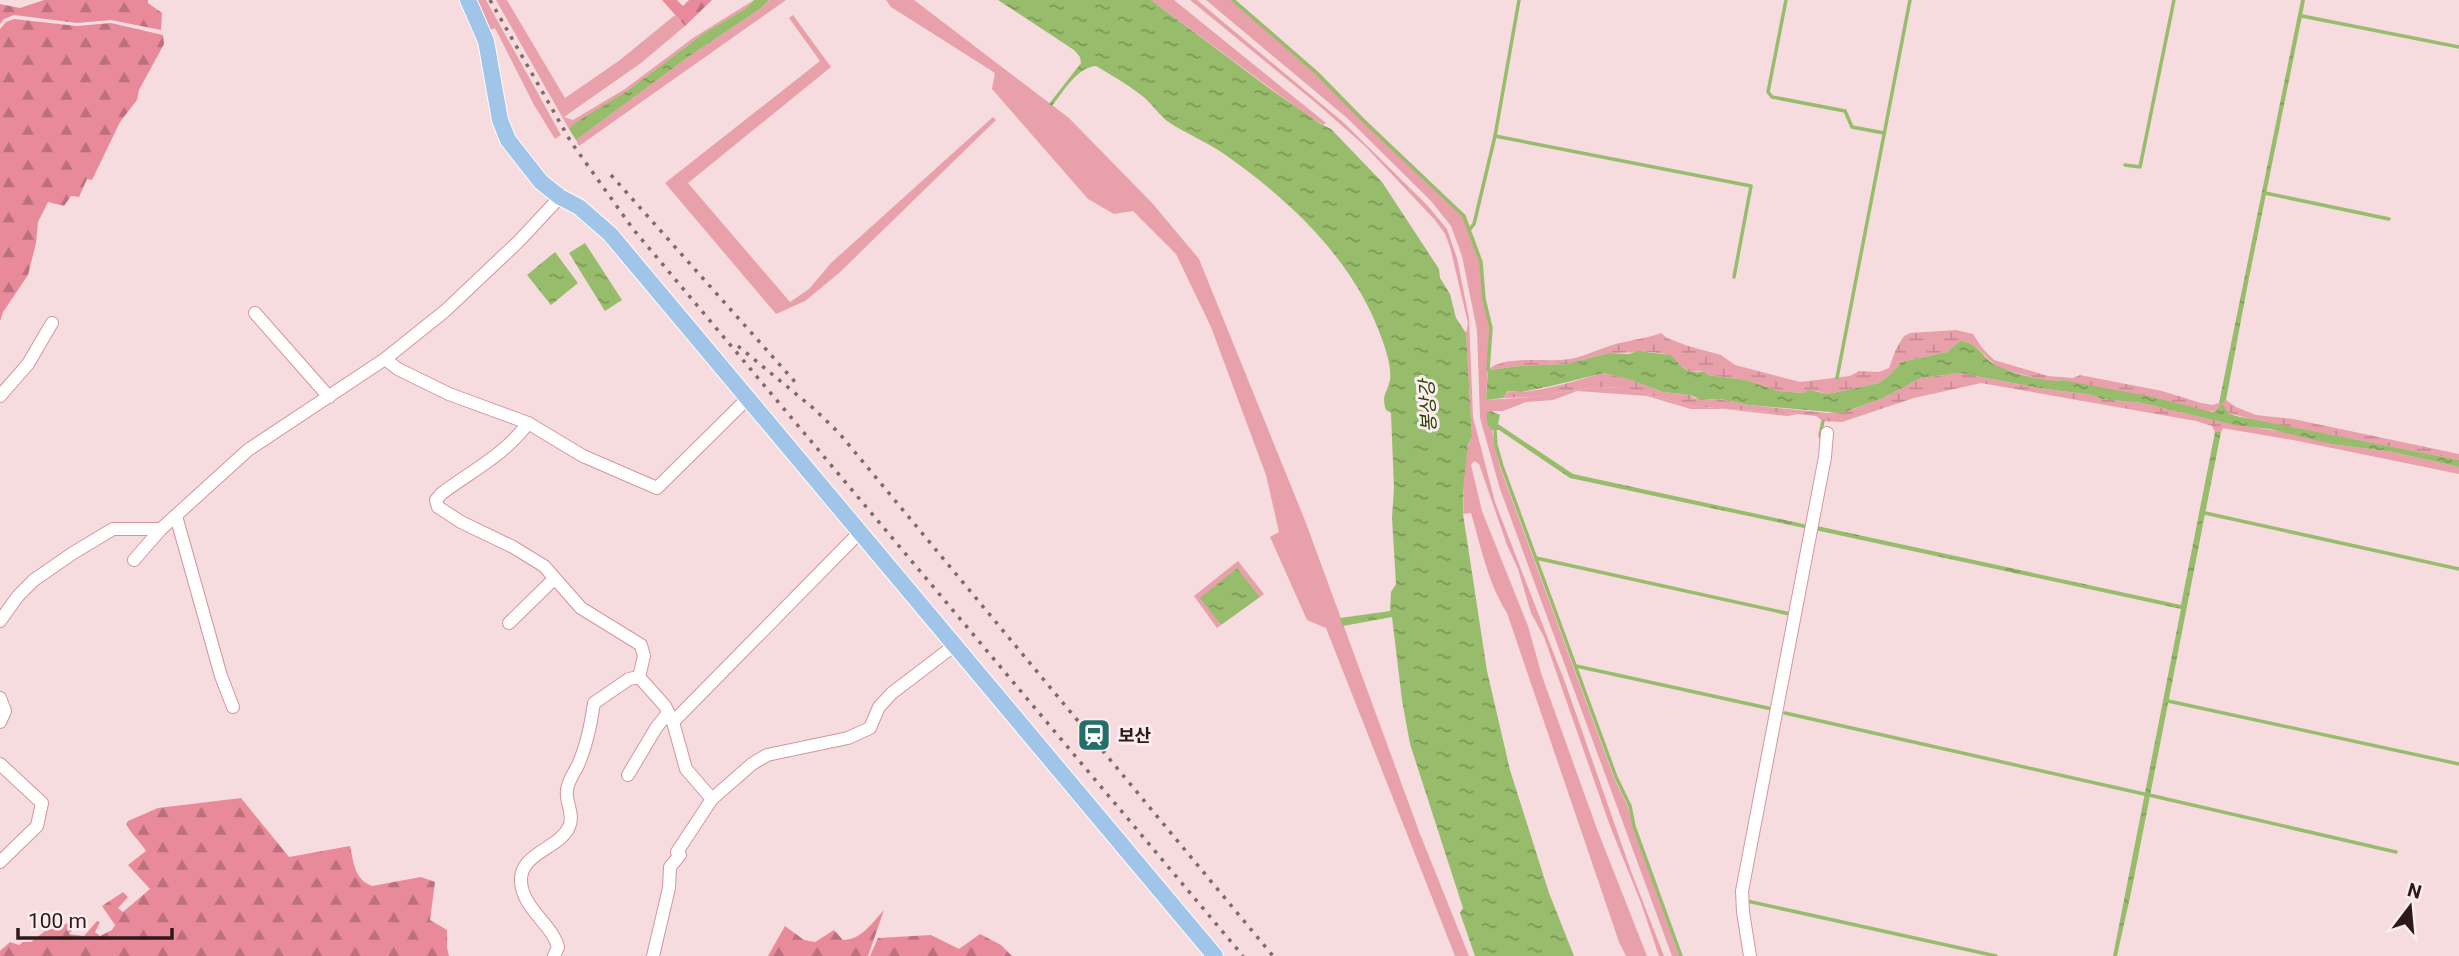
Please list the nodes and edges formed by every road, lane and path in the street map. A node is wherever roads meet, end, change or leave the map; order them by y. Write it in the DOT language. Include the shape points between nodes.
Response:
graph roads {
  1 [pos="468,0"];
  2 [pos="560,197"];
  3 [pos="255,313"];
  4 [pos="52,323"];
  5 [pos="385,359"];
  6 [pos="0,396"];
  7 [pos="329,397"];
  8 [pos="748,398"];
  9 [pos="528,423"];
  10 [pos="1826,433"];
  11 [pos="176,516"];
  12 [pos="161,529"];
  13 [pos="860,532"];
  14 [pos="134,560"];
  15 [pos="554,579"];
  16 [pos="0,621"];
  17 [pos="509,623"];
  18 [pos="955,645"];
  19 [pos="639,677"];
  20 [pos="0,698"];
  21 [pos="233,707"];
  22 [pos="671,718"];
  23 [pos="0,722"];
  24 [pos="0,764"];
  25 [pos="628,775"];
  26 [pos="712,799"];
  27 [pos="0,862"];
  28 [pos="554,956"];
  29 [pos="653,956"];
  30 [pos="1215,956"];
  31 [pos="1750,956"];
  1 -- 2 [label="main road" via="486,41 508,140 541,182"];
  2 -- 5 [label="street" via="454,302"];
  2 -- 8 [label="main road" via="610,234"];
  3 -- 7 [label="street"];
  4 -- 6 [label="street" via="28,364"];
  5 -- 7 [label="street"];
  5 -- 9 [label="street" via="449,394"];
  7 -- 11 [label="street" via="248,450"];
  8 -- 9 [label="street" via="657,488 583,456"];
  8 -- 13 [label="main road"];
  9 -- 15 [label="street" via="516,439 436,500 438,507 461,522 531,557"];
  10 -- 31 [label="street" via="1742,891"];
  11 -- 12 [label="street"];
  11 -- 21 [label="street"];
  12 -- 14 [label="street"];
  12 -- 16 [label="street" via="113,530 34,580"];
  13 -- 18 [label="main road"];
  13 -- 22 [label="street"];
  15 -- 17 [label="street"];
  15 -- 19 [label="street" via="581,608 641,645"];
  18 -- 26 [label="street" via="891,693 870,728 848,738 767,755"];
  18 -- 30 [label="main road"];
  19 -- 22 [label="street"];
  19 -- 28 [label="street" via="594,703 590,733 567,787 569,826 523,871 521,882 528,902 556,939"];
  20 -- 23 [label="street" via="5,711"];
  22 -- 25 [label="street" via="656,728"];
  22 -- 26 [label="street" via="685,769"];
  24 -- 27 [label="street" via="42,803 37,826"];
  26 -- 29 [label="street" via="670,867"];
}
